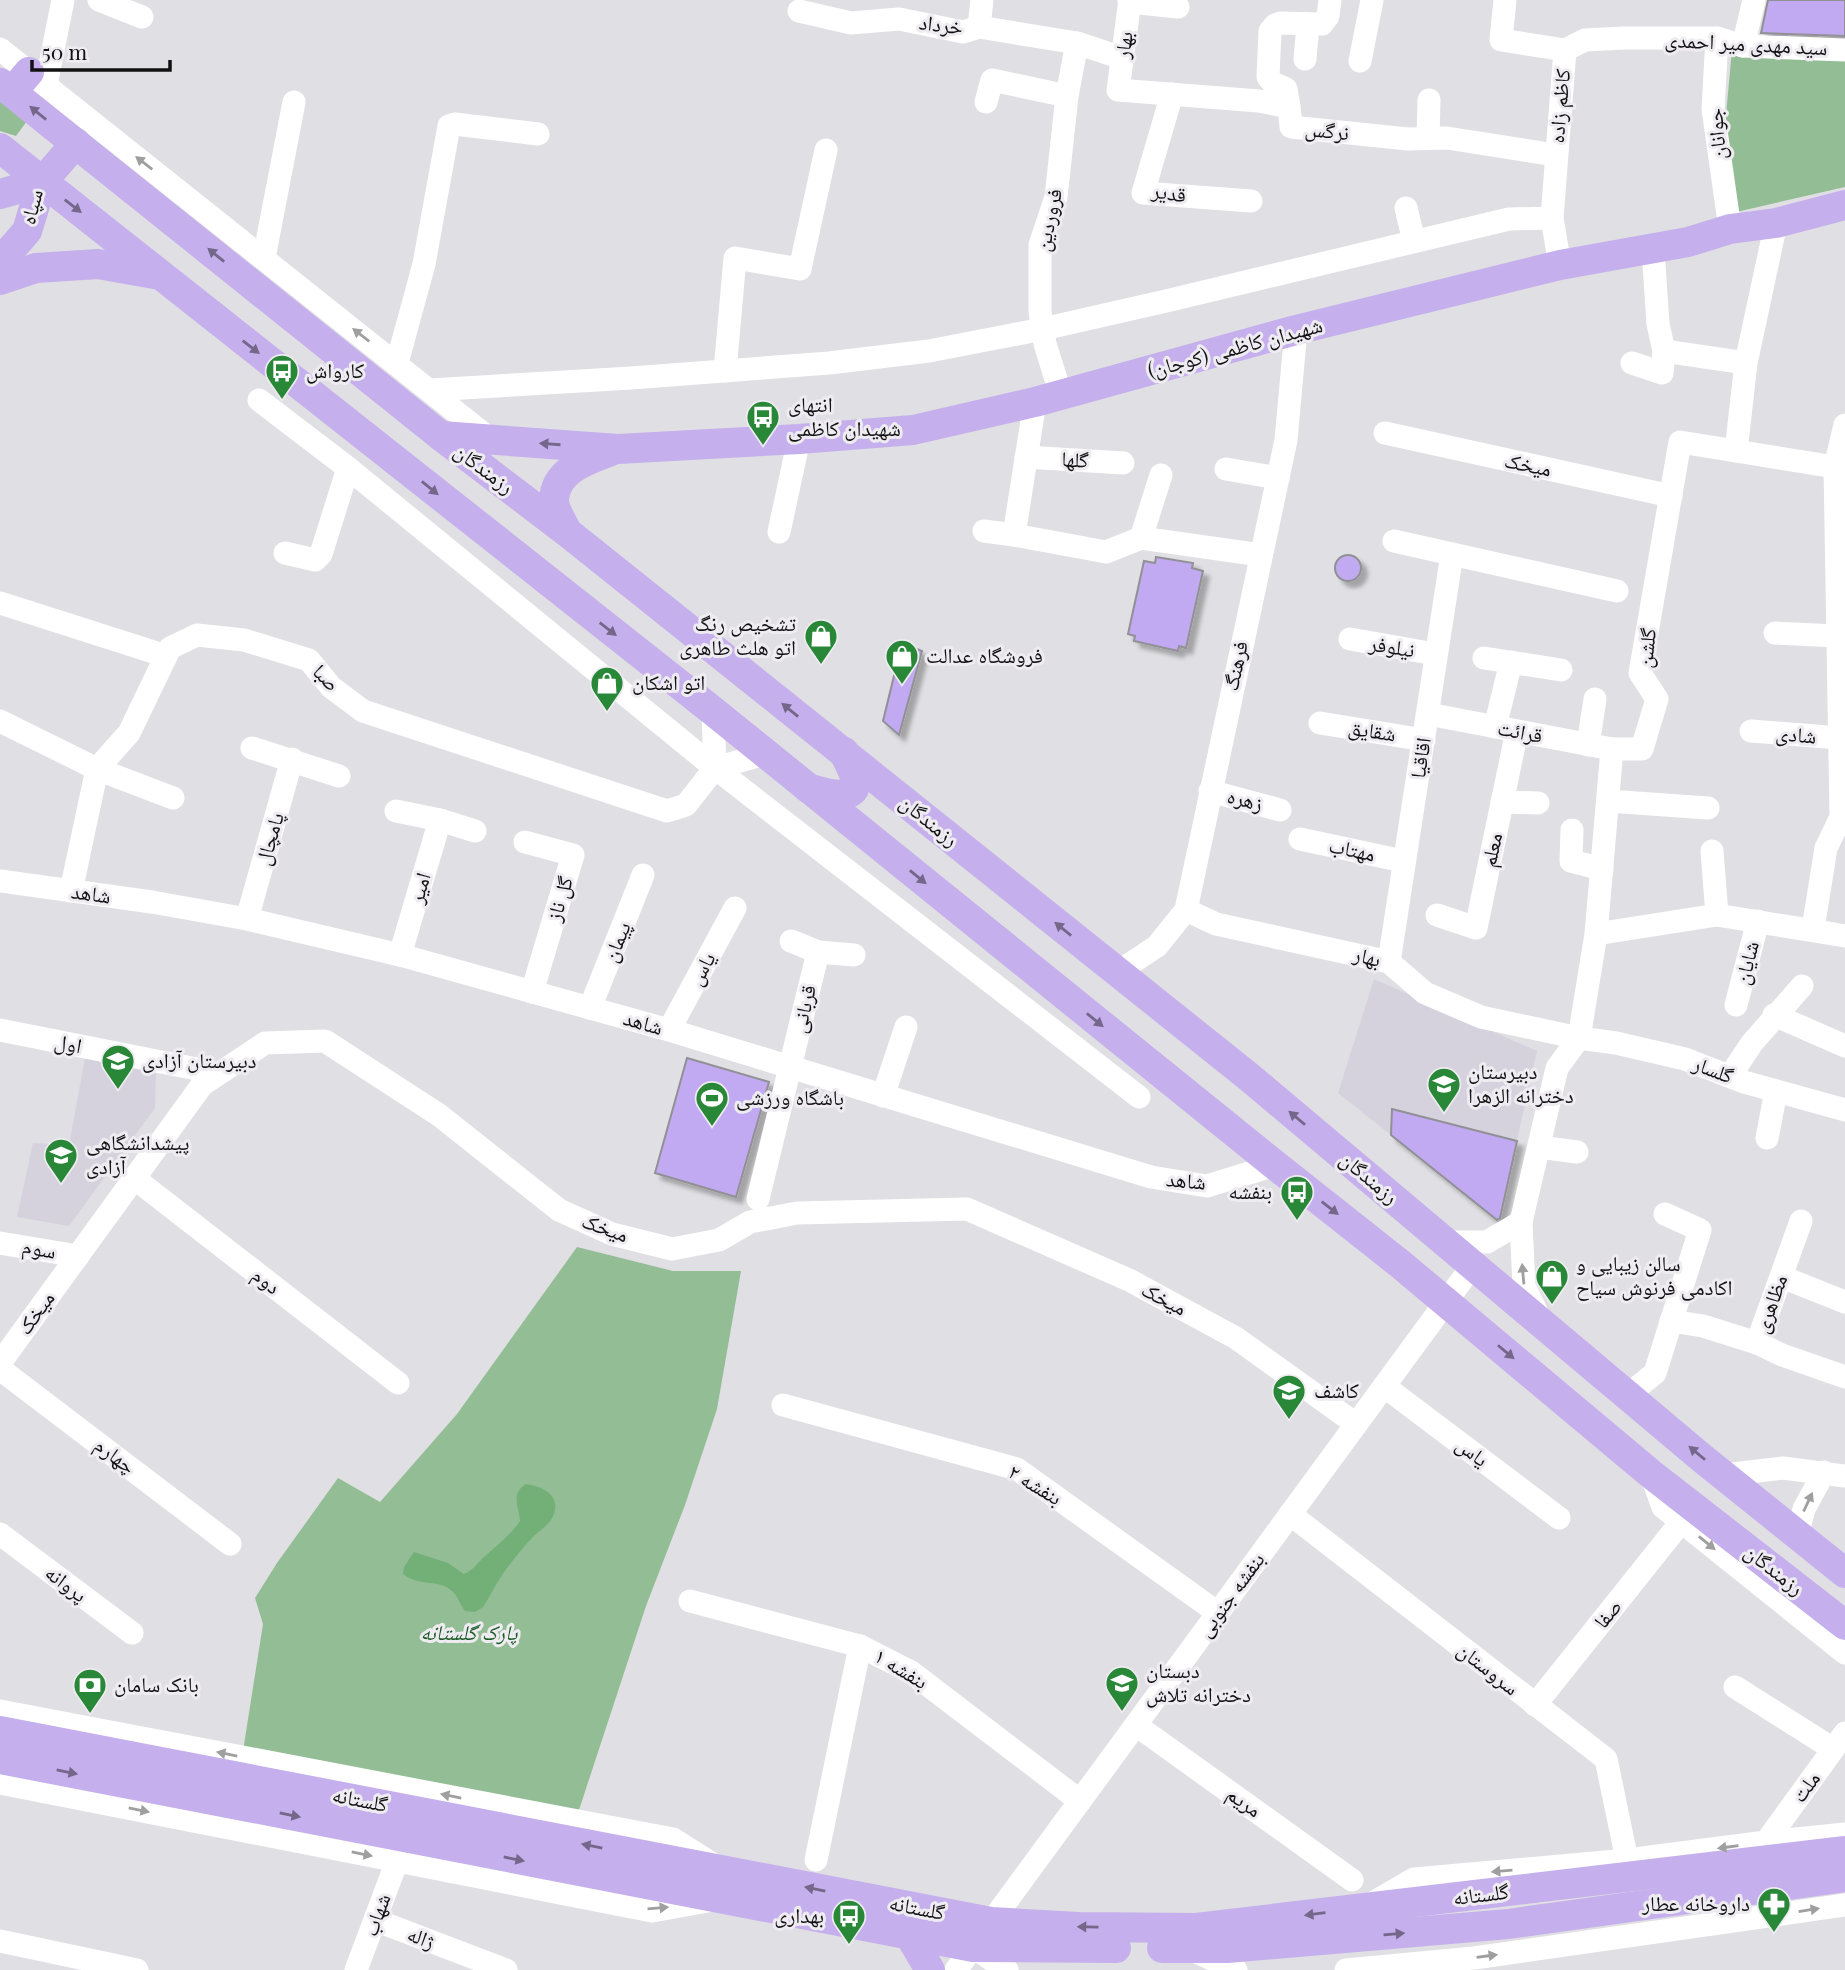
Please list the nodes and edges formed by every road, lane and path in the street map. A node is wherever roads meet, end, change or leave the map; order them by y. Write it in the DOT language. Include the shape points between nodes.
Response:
graph roads {
  1 [pos="63,0"];
  2 [pos="99,0"];
  3 [pos="982,0"];
  4 [pos="1330,0"];
  5 [pos="1372,0"];
  6 [pos="1505,0"];
  7 [pos="1754,0"];
  8 [pos="1130,1"];
  9 [pos="1178,7"];
  10 [pos="799,10"];
  11 [pos="142,17"];
  12 [pos="1308,25"];
  13 [pos="978,27"];
  14 [pos="1717,38"];
  15 [pos="1077,43"];
  16 [pos="1743,46"];
  17 [pos="0,49"];
  18 [pos="1565,50"];
  19 [pos="1845,50"];
  20 [pos="1122,58"];
  21 [pos="1305,59"];
  22 [pos="1360,61"];
  23 [pos="22,83"];
  24 [pos="1118,90"];
  25 [pos="1172,94"];
  26 [pos="1067,96"];
  27 [pos="1429,100"];
  28 [pos="294,102"];
  29 [pos="986,102"];
  30 [pos="1289,107"];
  31 [pos="538,134"];
  32 [pos="1428,138"];
  33 [pos="76,143"];
  34 [pos="0,148"];
  35 [pos="826,150"];
  36 [pos="1555,155"];
  37 [pos="42,181"];
  38 [pos="0,194"];
  39 [pos="170,201"];
  40 [pos="1251,201"];
  41 [pos="1845,205"];
  42 [pos="1406,208"];
  43 [pos="1552,218"];
  44 [pos="1776,223"];
  45 [pos="1730,229"];
  46 [pos="1414,241"];
  47 [pos="1653,250"];
  48 [pos="264,258"];
  49 [pos="0,262"];
  50 [pos="1560,265"];
  51 [pos="160,275"];
  52 [pos="0,280"];
  53 [pos="1043,328"];
  54 [pos="1296,330"];
  55 [pos="1664,351"];
  56 [pos="397,363"];
  57 [pos="1632,363"];
  58 [pos="1746,363"];
  59 [pos="725,371"];
  60 [pos="430,390"];
  61 [pos="1048,398"];
  62 [pos="259,400"];
  63 [pos="1845,425"];
  64 [pos="1385,433"];
  65 [pos="441,436"];
  66 [pos="490,439"];
  67 [pos="799,439"];
  68 [pos="618,449"];
  69 [pos="1737,451"];
  70 [pos="1026,457"];
  71 [pos="1123,463"];
  72 [pos="1836,467"];
  73 [pos="348,468"];
  74 [pos="1226,469"];
  75 [pos="1161,475"];
  76 [pos="1278,478"];
  77 [pos="1840,493"];
  78 [pos="1671,496"];
  79 [pos="984,531"];
  80 [pos="567,532"];
  81 [pos="779,532"];
  82 [pos="1014,535"];
  83 [pos="1141,538"];
  84 [pos="1394,541"];
  85 [pos="285,553"];
  86 [pos="1452,554"];
  87 [pos="1261,555"];
  88 [pos="1617,591"];
  89 [pos="0,603"];
  90 [pos="1841,611"];
  91 [pos="1775,633"];
  92 [pos="1838,636"];
  93 [pos="1350,639"];
  94 [pos="1435,654"];
  95 [pos="166,656"];
  96 [pos="1484,658"];
  97 [pos="1511,662"];
  98 [pos="1560,670"];
  99 [pos="1842,686"];
  100 [pos="1595,699"];
  101 [pos="713,711"];
  102 [pos="1429,714"];
  103 [pos="0,721"];
  104 [pos="1320,723"];
  105 [pos="1506,729"];
  106 [pos="1751,731"];
  107 [pos="1840,738"];
  108 [pos="1424,740"];
  109 [pos="1588,745"];
  110 [pos="252,748"];
  111 [pos="1612,749"];
  112 [pos="844,752"];
  113 [pos="765,754"];
  114 [pos="292,759"];
  115 [pos="715,768"];
  116 [pos="97,769"];
  117 [pos="339,775"];
  118 [pos="808,788"];
  119 [pos="1210,791"];
  120 [pos="173,798"];
  121 [pos="1608,801"];
  122 [pos="1502,802"];
  123 [pos="1538,803"];
  124 [pos="1708,808"];
  125 [pos="1280,810"];
  126 [pos="396,811"];
  127 [pos="916,811"];
  128 [pos="1843,818"];
  129 [pos="440,820"];
  130 [pos="1572,830"];
  131 [pos="475,831"];
  132 [pos="1300,839"];
  133 [pos="525,842"];
  134 [pos="879,845"];
  135 [pos="1712,851"];
  136 [pos="1403,861"];
  137 [pos="1602,869"];
  138 [pos="643,875"];
  139 [pos="0,881"];
  140 [pos="71,891"];
  141 [pos="734,908"];
  142 [pos="1186,910"];
  143 [pos="1437,915"];
  144 [pos="1717,915"];
  145 [pos="247,919"];
  146 [pos="1758,921"];
  147 [pos="1813,929"];
  148 [pos="1596,934"];
  149 [pos="1845,936"];
  150 [pos="791,942"];
  151 [pos="818,952"];
  152 [pos="854,955"];
  153 [pos="400,956"];
  154 [pos="1389,962"];
  155 [pos="1118,972"];
  156 [pos="1802,986"];
  157 [pos="532,992"];
  158 [pos="1736,1005"];
  159 [pos="590,1008"];
  160 [pos="1774,1015"];
  161 [pos="906,1027"];
  162 [pos="0,1030"];
  163 [pos="669,1030"];
  164 [pos="1579,1038"];
  165 [pos="1845,1046"];
  166 [pos="791,1067"];
  167 [pos="218,1073"];
  168 [pos="1730,1076"];
  169 [pos="1776,1091"];
  170 [pos="883,1096"];
  171 [pos="1139,1097"];
  172 [pos="1845,1110"];
  173 [pos="1767,1138"];
  174 [pos="1539,1147"];
  175 [pos="1577,1152"];
  176 [pos="1275,1165"];
  177 [pos="134,1178"];
  178 [pos="758,1199"];
  179 [pos="1665,1214"];
  180 [pos="1801,1221"];
  181 [pos="1521,1222"];
  182 [pos="0,1242"];
  183 [pos="1445,1242"];
  184 [pos="78,1256"];
  185 [pos="1473,1265"];
  186 [pos="1782,1277"];
  187 [pos="1446,1302"];
  188 [pos="1845,1302"];
  189 [pos="1671,1321"];
  190 [pos="1541,1322"];
  191 [pos="1757,1343"];
  192 [pos="0,1363"];
  193 [pos="0,1369"];
  194 [pos="1845,1377"];
  195 [pos="398,1383"];
  196 [pos="1384,1386"];
  197 [pos="1628,1395"];
  198 [pos="783,1405"];
  199 [pos="1356,1424"];
  200 [pos="1651,1474"];
  201 [pos="1834,1474"];
  202 [pos="1724,1475"];
  203 [pos="1290,1514"];
  204 [pos="1559,1518"];
  205 [pos="1681,1522"];
  206 [pos="0,1534"];
  207 [pos="1797,1535"];
  208 [pos="230,1544"];
  209 [pos="1845,1573"];
  210 [pos="690,1601"];
  211 [pos="1218,1613"];
  212 [pos="1845,1625"];
  213 [pos="132,1633"];
  214 [pos="860,1646"];
  215 [pos="1845,1653"];
  216 [pos="1735,1686"];
  217 [pos="1535,1705"];
  218 [pos="0,1711"];
  219 [pos="1136,1725"];
  220 [pos="0,1731"];
  221 [pos="1839,1741"];
  222 [pos="0,1759"];
  223 [pos="0,1783"];
  224 [pos="1080,1801"];
  225 [pos="1845,1835"];
  226 [pos="1766,1842"];
  227 [pos="1845,1851"];
  228 [pos="816,1860"];
  229 [pos="1627,1860"];
  230 [pos="397,1861"];
  231 [pos="1845,1877"];
  232 [pos="1352,1880"];
  233 [pos="722,1886"];
  234 [pos="1845,1905"];
  235 [pos="1364,1909"];
  236 [pos="375,1920"];
  237 [pos="991,1922"];
  238 [pos="910,1936"];
  239 [pos="0,1941"];
  240 [pos="1189,1948"];
  241 [pos="964,1958"];
  242 [pos="137,1970"];
  243 [pos="356,1970"];
  244 [pos="506,1970"];
  245 [pos="930,1970"];
  246 [pos="1007,1970"];
  247 [pos="1236,1970"];
  248 [pos="1346,1970"];
  1 -- 23 [label="street"];
  2 -- 11 [label="street"];
  3 -- 13 [label="street"];
  4 -- 12 [label="street" via="1326,21"];
  5 -- 22 [label="street"];
  6 -- 18 [label="street, کاظم زاده" via="1501,40"];
  7 -- 16 [label="street"];
  8 -- 9 [label="street"];
  8 -- 20 [label="street, بهار"];
  10 -- 13 [label="street, خرداد" via="851,23 899,19 963,32"];
  12 -- 21 [label="street"];
  12 -- 30 [label="street" via="1281,23 1270,30 1268,77 1286,89"];
  13 -- 15 [label="street, خرداد"];
  14 -- 16 [label="street, سید مهدی میر احمدی"];
  14 -- 18 [label="street, سید مهدی میر احمدی" via="1585,40"];
  14 -- 45 [label="street, جوانان" via="1713,109"];
  15 -- 20 [label="street, خرداد"];
  15 -- 26 [label="street, فروردین"];
  16 -- 19 [label="street, سید مهدی میر احمدی"];
  17 -- 23 [label="street"];
  18 -- 36 [label="street, کاظم زاده"];
  20 -- 24 [label="street, بهار"];
  33 -- 23 [label="main road, رزمندگان, one-way"];
  39 -- 23 [label="street, one-way"];
  24 -- 25 [label="street, نرگس"];
  25 -- 30 [label="street, نرگس"];
  25 -- 40 [label="street, قدیر" via="1143,193"];
  26 -- 29 [label="street" via="992,80"];
  26 -- 53 [label="street, فروردین" via="1056,197 1040,245"];
  27 -- 32 [label="street"];
  28 -- 48 [label="street"];
  30 -- 32 [label="street, نرگس" via="1291,127"];
  31 -- 56 [label="street" via="449,126 424,264"];
  32 -- 36 [label="street, نرگس"];
  33 -- 37 [label="main road"];
  33 -- 39 [label="main road, رزمندگان"];
  34 -- 37 [label="main road, رزمندگان"];
  35 -- 59 [label="street" via="800,269 735,258"];
  36 -- 43 [label="street, کاظم زاده"];
  37 -- 38 [label="main road, سپاه"];
  37 -- 49 [label="main road, سپاه" via="27,231"];
  37 -- 51 [label="main road, رزمندگان, one-way"];
  39 -- 48 [label="street"];
  65 -- 39 [label="main road, رزمندگان, one-way"];
  41 -- 44 [label="main road, شهیدان کاظمی (کوجان)"];
  42 -- 46 [label="street"];
  43 -- 46 [label="street" via="1509,219"];
  43 -- 50 [label="street, کاظم زاده"];
  44 -- 45 [label="main road, شهیدان کاظمی (کوجان)"];
  44 -- 58 [label="street"];
  45 -- 47 [label="main road, شهیدان کاظمی (کوجان)"];
  46 -- 53 [label="street"];
  47 -- 50 [label="main road, شهیدان کاظمی (کوجان)"];
  47 -- 55 [label="street"];
  56 -- 48 [label="street, one-way"];
  50 -- 54 [label="main road, شهیدان کاظمی (کوجان)"];
  51 -- 52 [label="main road" via="99,264 36,268"];
  51 -- 101 [label="main road, رزمندگان, one-way"];
  53 -- 59 [label="street" via="929,351"];
  53 -- 61 [label="street, فروردین"];
  54 -- 61 [label="main road, شهیدان کاظمی (کوجان)"];
  54 -- 76 [label="street, فرهنگ"];
  55 -- 57 [label="street" via="1662,373"];
  55 -- 58 [label="street"];
  56 -- 60 [label="street"];
  58 -- 69 [label="street"];
  59 -- 60 [label="street"];
  60 -- 66 [label="street"];
  61 -- 67 [label="main road, شهیدان کاظمی (کوجان)" via="912,430"];
  61 -- 70 [label="street"];
  62 -- 73 [label="street"];
  63 -- 72 [label="street"];
  64 -- 78 [label="street, میخک"];
  65 -- 66 [label="main road"];
  65 -- 80 [label="main road, رزمندگان"];
  68 -- 66 [label="main road, one-way"];
  67 -- 68 [label="main road, شهیدان کاظمی (کوجان)"];
  67 -- 81 [label="street"];
  68 -- 80 [label="main road" via="578,464 559,482 554,502"];
  69 -- 72 [label="street"];
  69 -- 78 [label="street, گلشن" via="1680,442"];
  70 -- 71 [label="street, گلها"];
  70 -- 82 [label="street"];
  72 -- 77 [label="street"];
  73 -- 85 [label="street" via="321,554 315,560"];
  73 -- 115 [label="street"];
  74 -- 76 [label="street"];
  75 -- 83 [label="street"];
  76 -- 87 [label="street, فرهنگ"];
  77 -- 90 [label="street"];
  78 -- 111 [label="street, گلشن" via="1640,673 1657,699 1642,749"];
  79 -- 82 [label="street"];
  112 -- 80 [label="main road, رزمندگان, one-way"];
  82 -- 83 [label="street" via="1106,552"];
  83 -- 87 [label="street"];
  84 -- 86 [label="street"];
  86 -- 88 [label="street"];
  86 -- 94 [label="street, اقاقیا"];
  87 -- 119 [label="street, فرهنگ"];
  89 -- 95 [label="street"];
  90 -- 92 [label="street"];
  91 -- 92 [label="street"];
  92 -- 99 [label="street"];
  93 -- 94 [label="street, نیلوفر"];
  94 -- 102 [label="street, اقاقیا"];
  95 -- 115 [label="street, صبا" via="170,648 197,635 244,640 309,660 331,687 363,711 667,810 686,804"];
  95 -- 116 [label="street, صبا" via="129,733"];
  96 -- 97 [label="street"];
  97 -- 98 [label="street"];
  97 -- 105 [label="street, معلم"];
  99 -- 107 [label="street"];
  100 -- 109 [label="street"];
  101 -- 113 [label="main road, رزمندگان"];
  101 -- 115 [label="street"];
  102 -- 105 [label="street, قرائت"];
  102 -- 108 [label="street, اقاقیا"];
  103 -- 116 [label="street"];
  104 -- 108 [label="street, شقایق"];
  105 -- 109 [label="street, قرائت"];
  105 -- 122 [label="street, معلم"];
  106 -- 107 [label="street, شادی"];
  107 -- 128 [label="street"];
  108 -- 136 [label="street, اقاقیا"];
  109 -- 111 [label="street, قرائت"];
  110 -- 114 [label="street"];
  111 -- 121 [label="street"];
  112 -- 118 [label="main road" via="855,776 850,792 832,795"];
  112 -- 127 [label="main road, رزمندگان"];
  113 -- 115 [label="street"];
  113 -- 118 [label="main road, رزمندگان"];
  114 -- 117 [label="street"];
  114 -- 145 [label="street, پامچال"];
  115 -- 171 [label="street"];
  116 -- 120 [label="street"];
  116 -- 140 [label="street, صبا"];
  118 -- 134 [label="main road, رزمندگان"];
  119 -- 125 [label="street, زهره"];
  119 -- 142 [label="street, فرهنگ"];
  121 -- 124 [label="street"];
  121 -- 137 [label="street"];
  122 -- 123 [label="street"];
  122 -- 143 [label="street, معلم" via="1476,928"];
  126 -- 129 [label="street"];
  127 -- 134 [label="main road" via="886,816 873,835"];
  155 -- 127 [label="main road, رزمندگان, one-way"];
  128 -- 147 [label="street" via="1826,848"];
  129 -- 131 [label="street"];
  129 -- 153 [label="street, امیر"];
  130 -- 137 [label="street" via="1571,861"];
  132 -- 136 [label="street, مهتاب"];
  133 -- 157 [label="street, گل ناز" via="573,855"];
  134 -- 176 [label="main road, رزمندگان, one-way"];
  135 -- 144 [label="street"];
  136 -- 154 [label="street, اقاقیا"];
  137 -- 148 [label="street"];
  138 -- 159 [label="street, پیمان"];
  139 -- 140 [label="street, شاهد"];
  140 -- 145 [label="street, شاهد"];
  141 -- 163 [label="street, یاس"];
  142 -- 154 [label="street, بهار" via="1216,924"];
  142 -- 155 [label="street, فرهنگ" via="1157,946"];
  144 -- 146 [label="street"];
  144 -- 148 [label="street"];
  145 -- 153 [label="street, شاهد"];
  146 -- 147 [label="street"];
  146 -- 158 [label="street, شایان"];
  147 -- 149 [label="street"];
  148 -- 164 [label="street"];
  150 -- 151 [label="street"];
  151 -- 152 [label="street"];
  151 -- 166 [label="street, قربانی"];
  153 -- 157 [label="street, شاهد"];
  154 -- 164 [label="street, بهار" via="1425,993 1482,1017"];
  183 -- 155 [label="main road, رزمندگان, one-way"];
  156 -- 160 [label="street"];
  157 -- 159 [label="street, شاهد"];
  159 -- 163 [label="street, شاهد"];
  160 -- 165 [label="street"];
  160 -- 168 [label="street"];
  161 -- 170 [label="street"];
  162 -- 167 [label="street, اول"];
  163 -- 166 [label="street, شاهد"];
  164 -- 168 [label="street, گلسار" via="1685,1059"];
  164 -- 174 [label="street" via="1557,1068"];
  166 -- 170 [label="street, شاهد"];
  166 -- 178 [label="street, قربانی"];
  167 -- 177 [label="street, میخک" via="202,1085"];
  167 -- 199 [label="street, میخک" via="265,1043 325,1041 439,1115 559,1210 612,1234 672,1248 719,1240 750,1222 797,1213 967,1209 1129,1280 1236,1338"];
  168 -- 169 [label="street, گلسار"];
  169 -- 172 [label="street, گلسار"];
  169 -- 173 [label="street"];
  170 -- 176 [label="street, شاهد" via="1150,1177 1207,1186"];
  174 -- 175 [label="street"];
  174 -- 181 [label="street"];
  176 -- 187 [label="main road, رزمندگان, one-way"];
  177 -- 184 [label="street, میخک"];
  177 -- 195 [label="street, دوم"];
  179 -- 189 [label="street" via="1700,1230"];
  180 -- 186 [label="street, مظاهری"];
  181 -- 183 [label="street" via="1487,1242"];
  190 -- 181 [label="street, one-way" via="1524,1286"];
  182 -- 184 [label="street, سوم"];
  183 -- 185 [label="main road, رزمندگان"];
  184 -- 192 [label="street, میخک"];
  185 -- 187 [label="street, بنفشه جنوبی"];
  185 -- 190 [label="main road, رزمندگان"];
  186 -- 188 [label="street"];
  186 -- 191 [label="street, مظاهری"];
  187 -- 196 [label="street, بنفشه جنوبی"];
  187 -- 200 [label="main road, رزمندگان, one-way"];
  189 -- 191 [label="street, مظاهری"];
  189 -- 197 [label="street" via="1655,1373"];
  190 -- 197 [label="main road, رزمندگان"];
  191 -- 194 [label="street"];
  193 -- 208 [label="street, چهارم"];
  196 -- 199 [label="street, بنفشه جنوبی"];
  196 -- 204 [label="street, یاس"];
  202 -- 197 [label="main road, رزمندگان, one-way"];
  198 -- 211 [label="street, بنفشه ۲" via="1017,1469"];
  199 -- 203 [label="street, بنفشه جنوبی"];
  200 -- 205 [label="street" via="1663,1507"];
  200 -- 212 [label="main road, رزمندگان"];
  201 -- 202 [label="street" via="1783,1468"];
  207 -- 201 [label="street, one-way" via="1804,1509"];
  202 -- 207 [label="main road, رزمندگان"];
  203 -- 211 [label="street, بنفشه جنوبی"];
  203 -- 217 [label="street, سروستان"];
  205 -- 215 [label="street, one-way"];
  205 -- 217 [label="street, صفا"];
  206 -- 213 [label="street, پروانه"];
  207 -- 209 [label="main road, رزمندگان"];
  210 -- 214 [label="street, بنفشه ۱"];
  211 -- 219 [label="street, بنفشه جنوبی"];
  214 -- 224 [label="street, بنفشه ۱" via="911,1672"];
  214 -- 228 [label="street"];
  216 -- 221 [label="street"];
  217 -- 229 [label="street, سروستان" via="1606,1759"];
  233 -- 218 [label="street, one-way" via="673,1839"];
  219 -- 224 [label="street, بنفشه جنوبی"];
  219 -- 232 [label="street, مریم"];
  233 -- 220 [label="main road, گلستانه, one-way"];
  221 -- 226 [label="street, ملت"];
  222 -- 233 [label="main road, گلستانه, one-way"];
  223 -- 230 [label="street, one-way"];
  224 -- 237 [label="street, بنفشه جنوبی"];
  225 -- 226 [label="street"];
  226 -- 229 [label="street, one-way"];
  227 -- 235 [label="main road, گلستانه"];
  229 -- 235 [label="street, one-way" via="1414,1879"];
  230 -- 233 [label="street, one-way" via="652,1910"];
  230 -- 236 [label="street, شهاب"];
  240 -- 231 [label="main road, گلستانه, one-way" via="1508,1924"];
  237 -- 233 [label="main road, گلستانه, one-way"];
  233 -- 238 [label="main road, گلستانه"];
  248 -- 234 [label="street, one-way" via="1488,1956"];
  235 -- 237 [label="main road, گلستانه, one-way" via="1196,1928"];
  236 -- 243 [label="street, شهاب"];
  236 -- 244 [label="street, ژاله"];
  237 -- 241 [label="street, بنفشه جنوبی"];
  238 -- 241 [label="main road, گلستانه"];
  238 -- 245 [label="main road"];
  239 -- 242 [label="street"];
  240 -- 241 [label="main road, گلستانه"];
  240 -- 247 [label="street"];
  241 -- 246 [label="street"];
}
